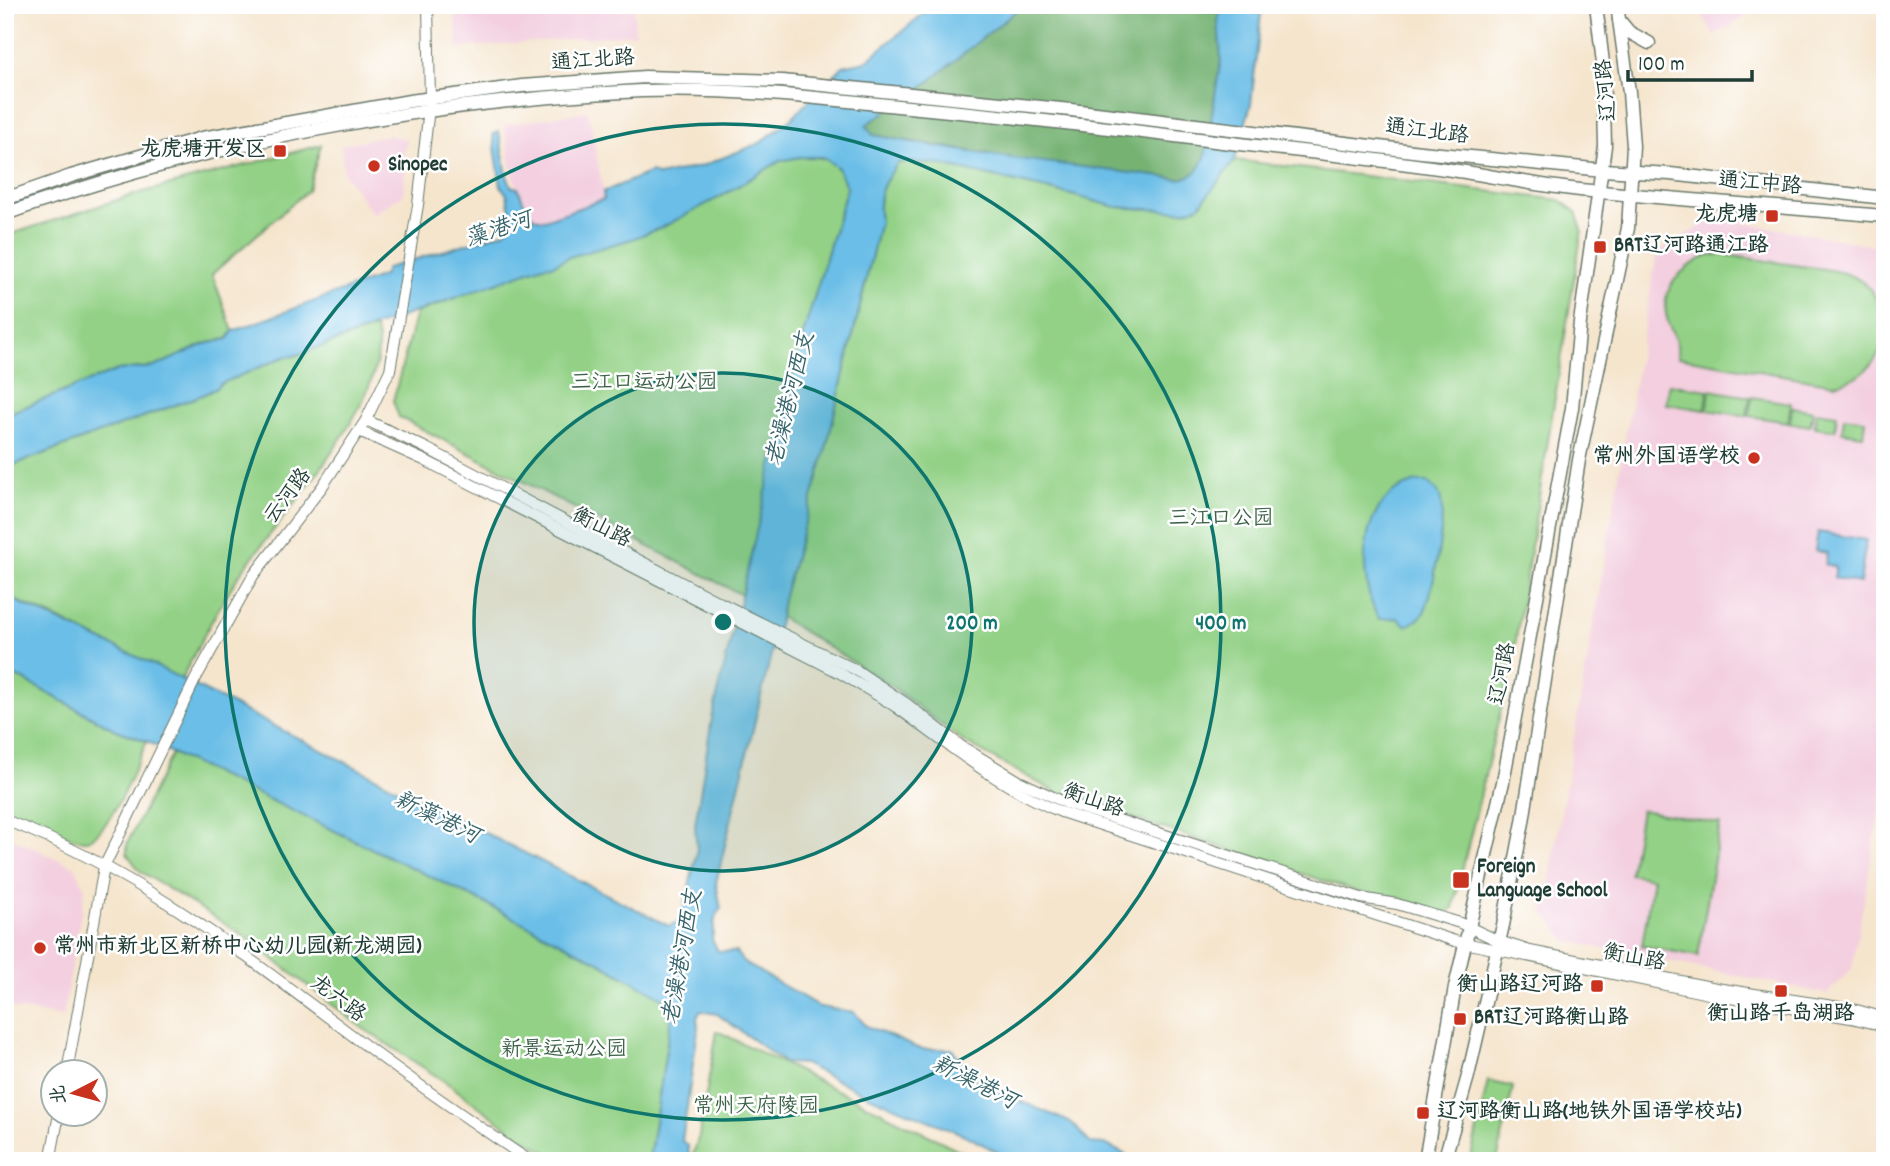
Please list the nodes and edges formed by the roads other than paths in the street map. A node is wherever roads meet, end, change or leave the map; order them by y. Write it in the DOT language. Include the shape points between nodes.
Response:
graph roads {
  1 [pos="428,5"];
  2 [pos="1596,5"];
  3 [pos="1617,5"];
  4 [pos="1619,20"];
  5 [pos="1625,65"];
  6 [pos="429,104"];
  7 [pos="1195,132"];
  8 [pos="1248,138"];
  9 [pos="1603,170"];
  10 [pos="1633,172"];
  11 [pos="1600,191"];
  12 [pos="1632,194"];
  13 [pos="1885,198"];
  14 [pos="5,199"];
  15 [pos="5,214"];
  16 [pos="1885,216"];
  17 [pos="366,421"];
  18 [pos="359,431"];
  19 [pos="735,615"];
  20 [pos="777,636"];
  21 [pos="5,820"];
  22 [pos="104,867"];
  23 [pos="1470,929"];
  24 [pos="1466,943"];
  25 [pos="1499,946"];
  26 [pos="1885,1018"];
  27 [pos="1885,1026"];
  28 [pos="70,1058"];
  29 [pos="56,1128"];
  30 [pos="50,1161"];
  31 [pos="530,1161"];
  32 [pos="1425,1161"];
  33 [pos="1444,1161"];
  1 -- 6 [label="street"];
  2 -- 9 [label="main road, 辽河路" via="1603,63"];
  3 -- 4 [label="main road, 辽河路"];
  4 -- 5 [label="main road, 辽河路"];
  4 -- 5 [label="main road" via="1649,43 1630,51"];
  5 -- 10 [label="main road, 辽河路"];
  6 -- 7 [label="main road, 通江北路" via="712,91"];
  6 -- 7 [label="main road, 通江北路" via="522,86 645,77 712,78 1071,110"];
  6 -- 14 [label="main road, 通江北路" via="179,143"];
  6 -- 15 [label="main road, 通江北路" via="206,155"];
  6 -- 17 [label="street, 云河路" via="418,205 390,370"];
  7 -- 8 [label="main road"];
  8 -- 9 [label="main road, 通江北路"];
  8 -- 11 [label="main road, 通江北路"];
  9 -- 10 [label="main road, 通江北路"];
  9 -- 11 [label="main road, 辽河路"];
  10 -- 12 [label="main road, 辽河路"];
  10 -- 13 [label="main road, 通江中路"];
  11 -- 12 [label="main road, 通江北路"];
  11 -- 23 [label="main road, 辽河路" via="1572,408 1503,782"];
  12 -- 16 [label="main road, 通江中路"];
  12 -- 25 [label="main road, 辽河路" via="1610,323 1579,460 1523,822"];
  17 -- 18 [label="street, 云河路"];
  17 -- 19 [label="street, 衡山路" via="424,447"];
  18 -- 19 [label="street, 衡山路"];
  18 -- 22 [label="street, 云河路" via="253,576 196,678"];
  19 -- 20 [label="street, 衡山路"];
  20 -- 23 [label="street, 衡山路" via="856,670 961,746 1066,803"];
  20 -- 24 [label="street, 衡山路" via="893,705 1024,796 1171,849"];
  21 -- 22 [label="street, 龙六路"];
  22 -- 28 [label="street"];
  22 -- 31 [label="street, 龙六路" via="148,889"];
  23 -- 24 [label="main road, 辽河路"];
  23 -- 25 [label="street, 衡山路"];
  24 -- 25 [label="street, 衡山路"];
  24 -- 32 [label="main road, 辽河路"];
  25 -- 26 [label="street, 衡山路"];
  25 -- 27 [label="street, 衡山路" via="1718,996"];
  25 -- 33 [label="main road, 辽河路"];
  29 -- 30 [label="street"];
}
